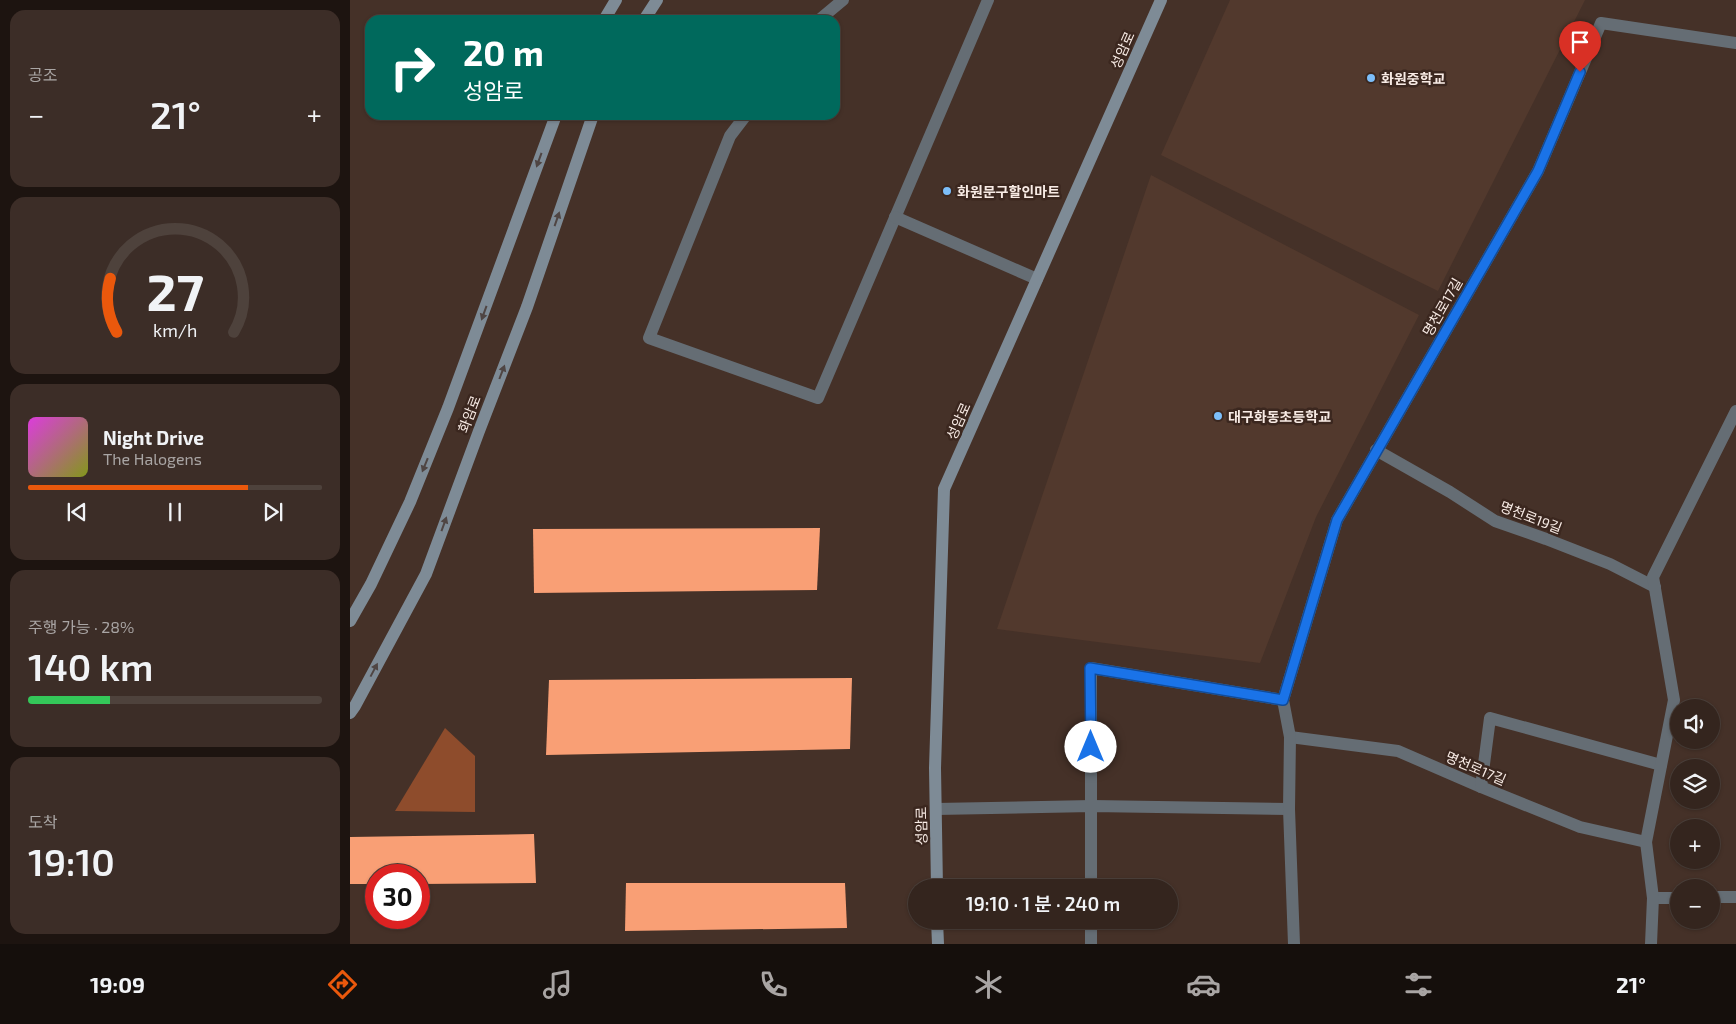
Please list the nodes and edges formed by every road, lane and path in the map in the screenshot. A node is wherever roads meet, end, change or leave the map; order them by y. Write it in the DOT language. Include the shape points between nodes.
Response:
graph roads {
  1 [pos="616,0"];
  2 [pos="657,0"];
  3 [pos="843,0"];
  4 [pos="988,0"];
  5 [pos="1161,0"];
  6 [pos="607,15"];
  7 [pos="647,15"];
  8 [pos="826,15"];
  9 [pos="1736,43"];
  10 [pos="554,120"];
  11 [pos="591,120"];
  12 [pos="742,120"];
  13 [pos="895,217"];
  14 [pos="1037,279"];
  15 [pos="1736,411"];
  16 [pos="1376,450"];
  17 [pos="1655,587"];
  18 [pos="350,621"];
  19 [pos="1283,700"];
  20 [pos="350,713"];
  21 [pos="1290,737"];
  22 [pos="1661,766"];
  23 [pos="1480,787"];
  24 [pos="1092,806"];
  25 [pos="936,809"];
  26 [pos="1289,809"];
  27 [pos="1646,842"];
  28 [pos="937,879"];
  29 [pos="1091,879"];
  30 [pos="1720,897"];
  31 [pos="1736,897"];
  32 [pos="1652,898"];
  33 [pos="1670,898"];
  34 [pos="938,929"];
  35 [pos="1091,929"];
  36 [pos="938,944"];
  37 [pos="1091,944"];
  38 [pos="1294,944"];
  39 [pos="1651,944"];
  1 -- 6 [label="main road"];
  2 -- 7 [label="main road"];
  3 -- 8 [label="street"];
  4 -- 13 [label="street"];
  5 -- 14 [label="main road, 성암로"];
  9 -- 16 [label="street, 명천로17길" via="1601,23 1538,171"];
  10 -- 18 [label="main road, 화암로, one-way" via="445,417 410,502"];
  20 -- 11 [label="main road, 화암로, one-way" via="426,574 527,307"];
  12 -- 13 [label="street" via="730,136 649,338 818,398"];
  13 -- 14 [label="street"];
  14 -- 25 [label="main road, 성암로" via="944,489"];
  15 -- 17 [label="street" via="1653,577"];
  16 -- 17 [label="street, 명천로19길" via="1495,521 1610,564"];
  16 -- 19 [label="street, 명천로17길" via="1337,520"];
  17 -- 22 [label="street" via="1674,700"];
  19 -- 21 [label="street, 명천로17길"];
  19 -- 24 [label="street" via="1090,668"];
  21 -- 23 [label="street, 명천로17길" via="1398,750"];
  21 -- 26 [label="street, 명천로17길"];
  22 -- 23 [label="street" via="1490,718"];
  22 -- 27 [label="street"];
  23 -- 27 [label="street, 명천로17길" via="1580,827"];
  24 -- 25 [label="street"];
  24 -- 26 [label="street"];
  24 -- 29 [label="street"];
  25 -- 28 [label="main road, 성암로"];
  26 -- 38 [label="street, 명천로17길"];
  27 -- 32 [label="street"];
  30 -- 31 [label="street"];
  32 -- 33 [label="street"];
  32 -- 39 [label="street"];
  34 -- 36 [label="main road"];
  35 -- 37 [label="street"];
}
